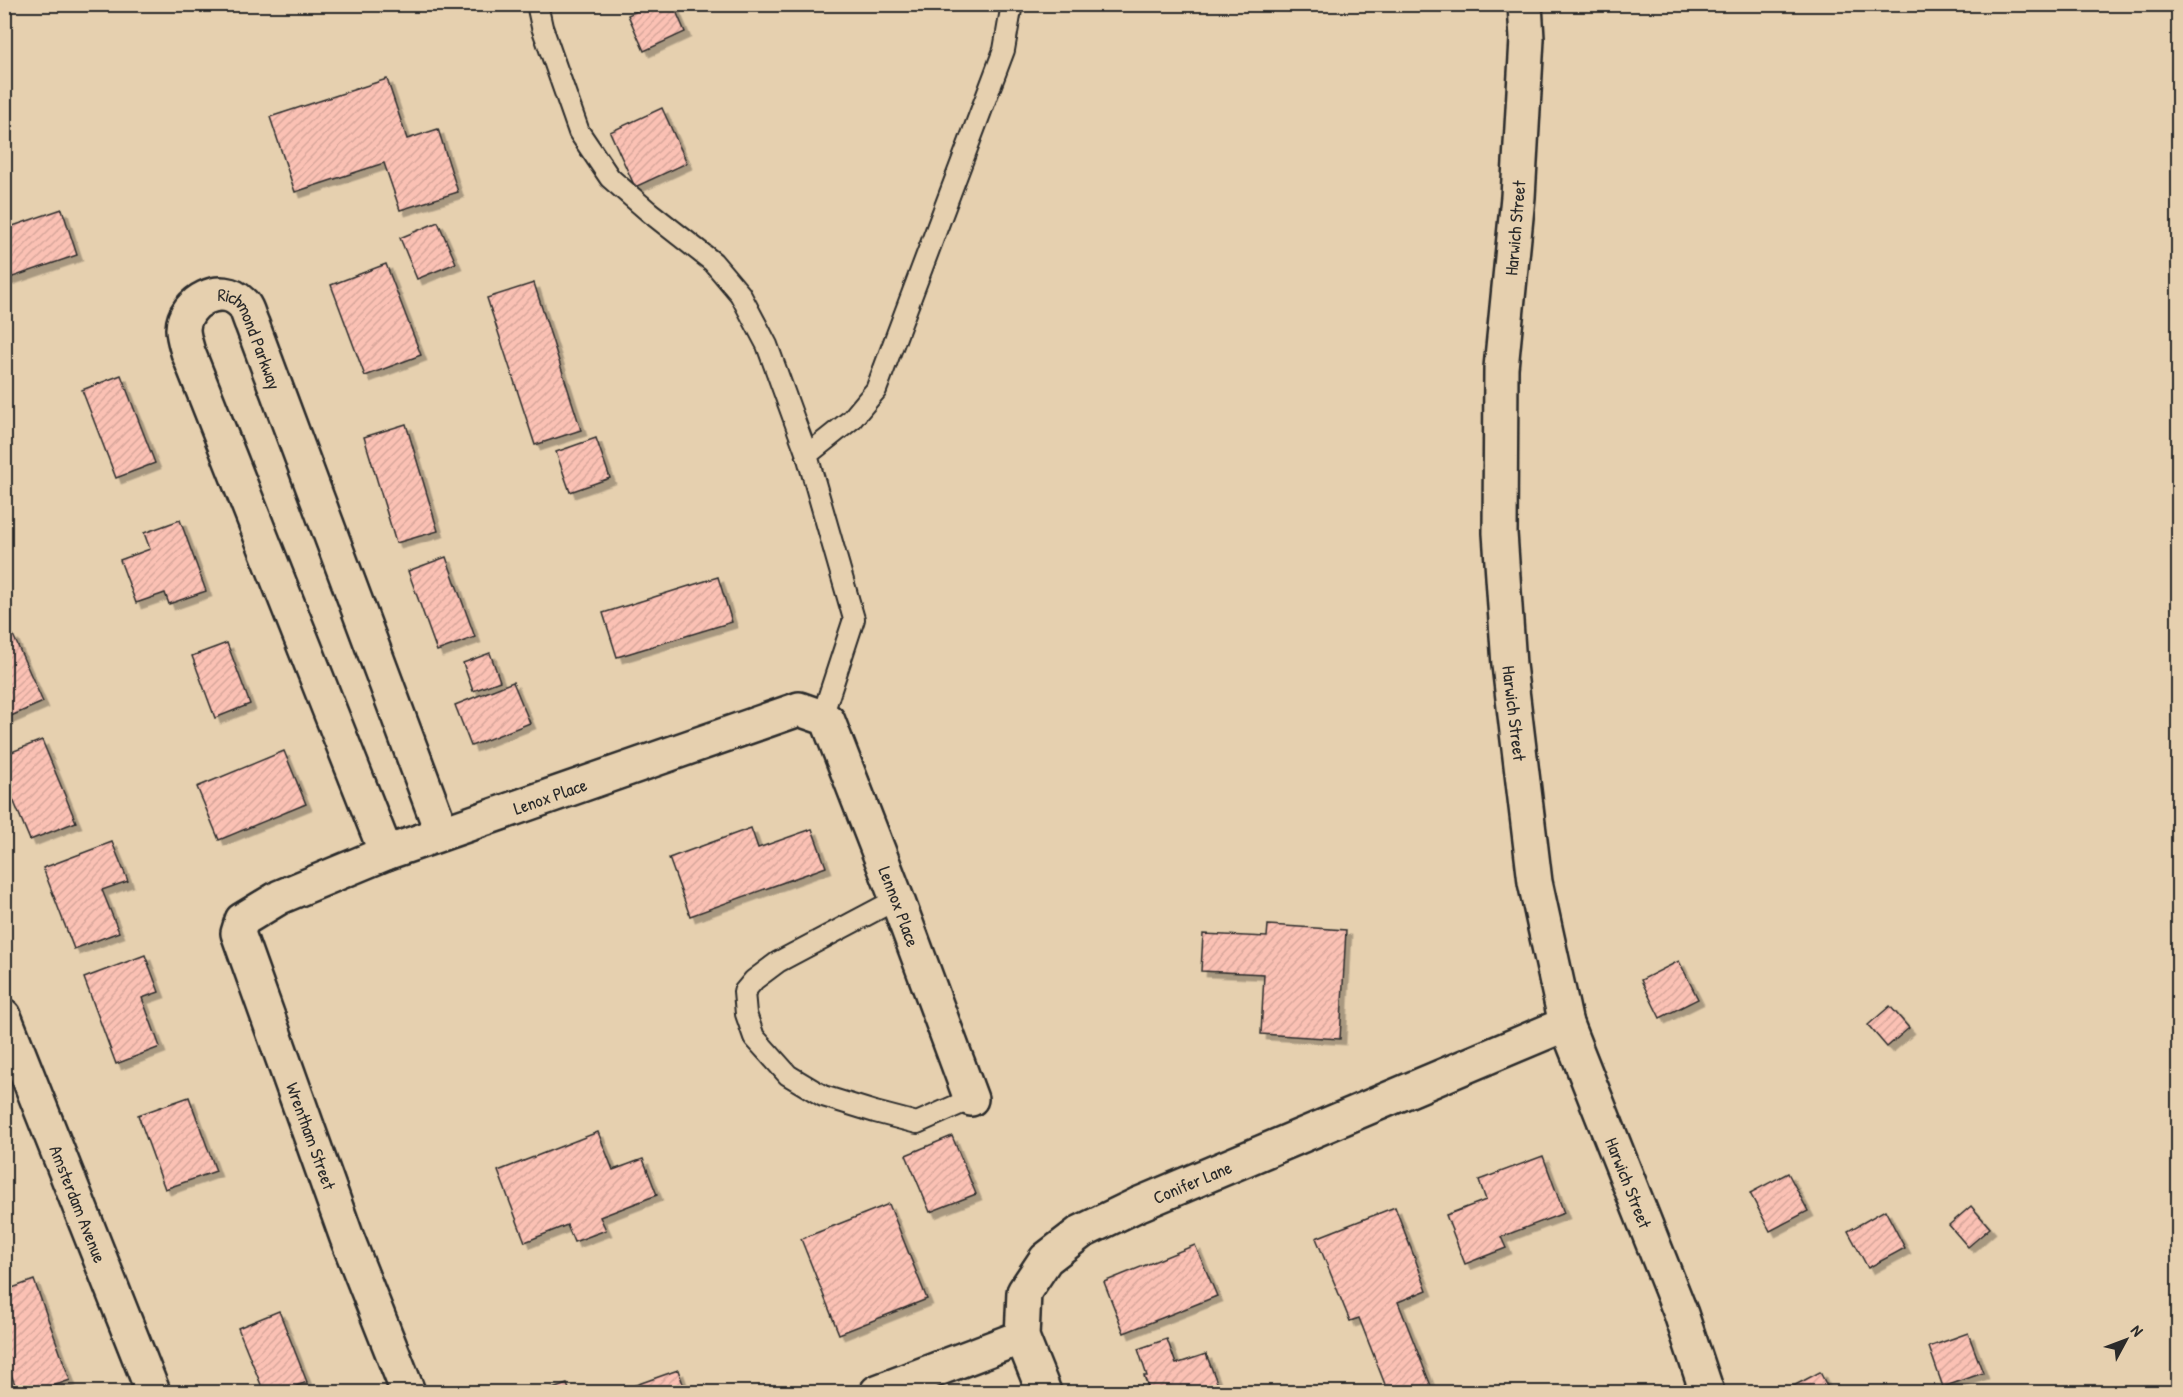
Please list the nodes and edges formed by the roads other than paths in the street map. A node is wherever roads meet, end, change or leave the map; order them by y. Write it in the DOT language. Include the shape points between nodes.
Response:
graph roads {
  1 [pos="537,4"];
  2 [pos="1012,4"];
  3 [pos="1525,4"];
  4 [pos="807,455"];
  5 [pos="822,717"];
  6 [pos="442,832"];
  7 [pos="386,853"];
  8 [pos="280,897"];
  9 [pos="897,899"];
  10 [pos="4,1016"];
  11 [pos="1566,1024"];
  12 [pos="971,1099"];
  13 [pos="1022,1337"];
  14 [pos="153,1392"];
  15 [pos="408,1392"];
  16 [pos="877,1392"];
  17 [pos="1044,1392"];
  18 [pos="1707,1392"];
  1 -- 4 [label="lane" via="579,132 610,178 713,262 740,294 767,345"];
  2 -- 4 [label="lane" via="1004,50 876,390 852,419"];
  3 -- 11 [label="street, Harwich Street" via="1527,39 1518,197 1502,368 1500,533 1509,665 1534,882"];
  4 -- 5 [label="lane" via="854,619"];
  5 -- 6 [label="street, Lenox Place" via="799,709"];
  5 -- 9 [label="street, Lennox Place" via="828,721"];
  6 -- 7 [label="street, Lenox Place"];
  6 -- 7 [label="street, Richmond Parkway" via="252,324 242,303 225,293 208,295 186,315 183,329 188,352"];
  7 -- 8 [label="street, Lenox Place"];
  8 -- 15 [label="street, Wrentham Street" via="242,920 238,933 347,1238"];
  9 -- 12 [label="street, Lennox Place"];
  9 -- 12 [label="lane" via="778,962 754,980 744,992 754,1037 788,1075 823,1096 875,1112 917,1123"];
  10 -- 14 [label="street, Amsterdam Avenue"];
  11 -- 13 [label="street, Conifer Lane" via="1080,1232 1046,1259 1024,1292"];
  11 -- 18 [label="street, Harwich Street" via="1681,1314"];
  13 -- 16 [label="street"];
  13 -- 17 [label="street"];
}
